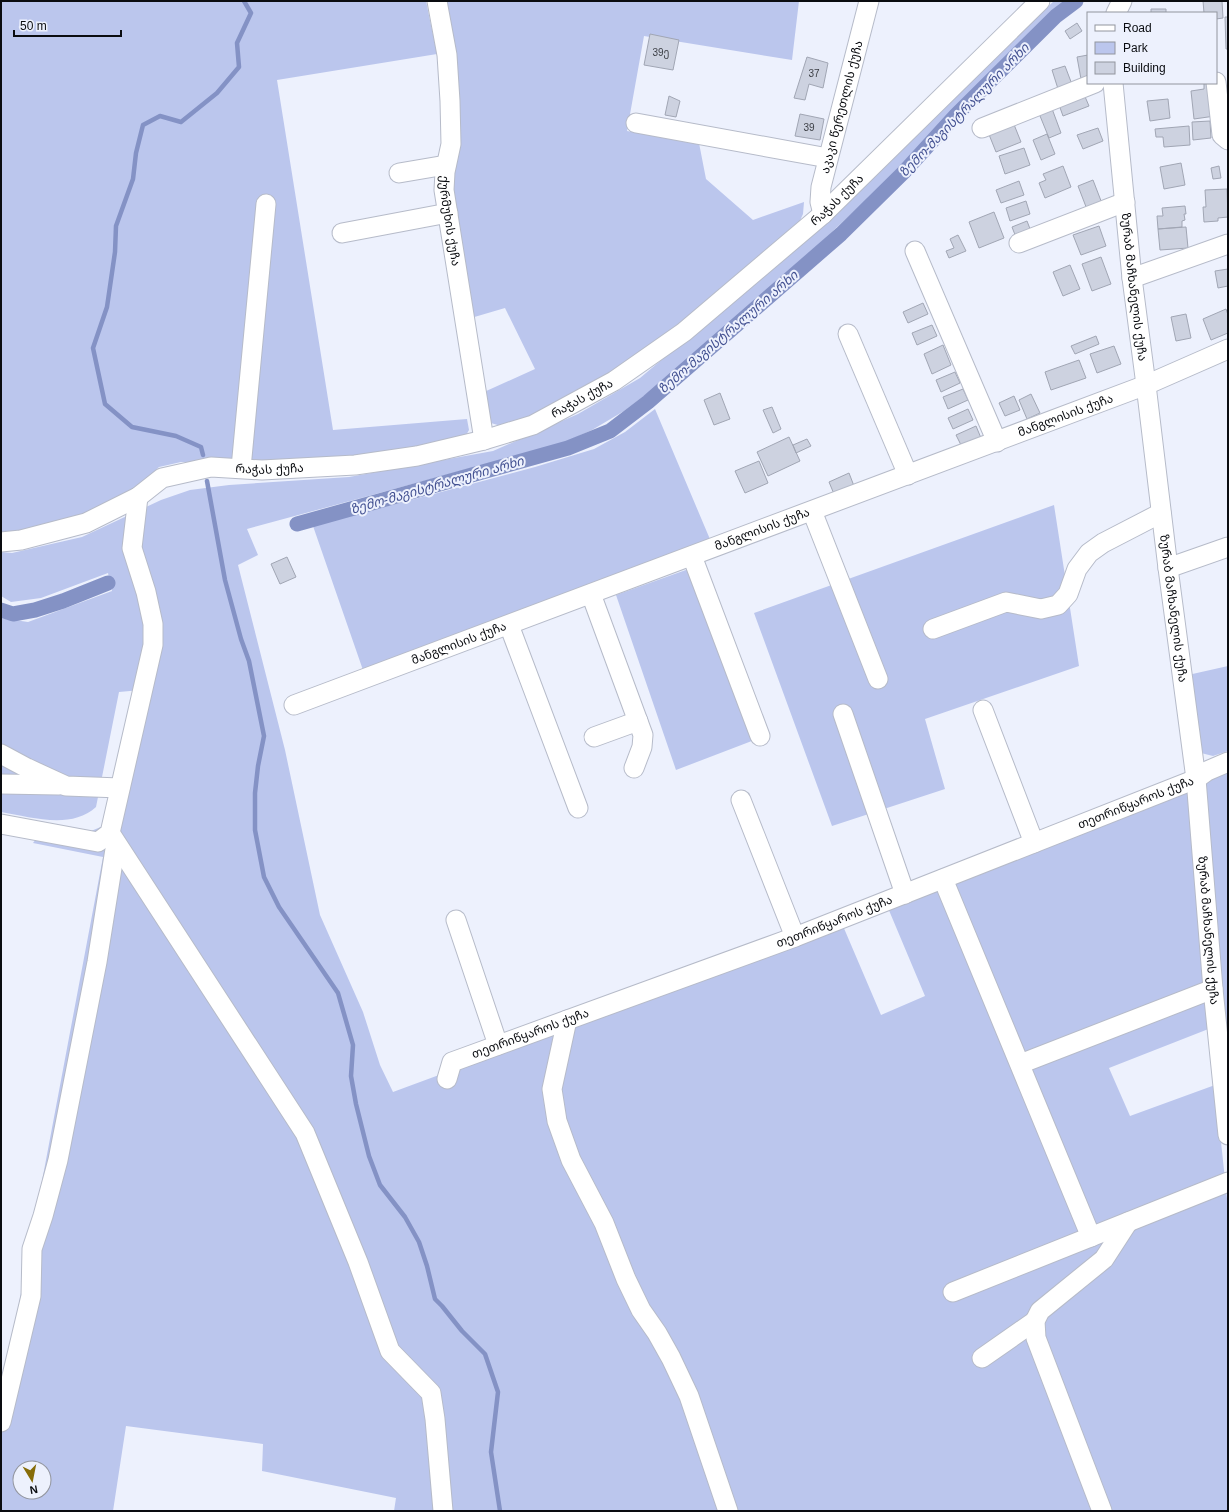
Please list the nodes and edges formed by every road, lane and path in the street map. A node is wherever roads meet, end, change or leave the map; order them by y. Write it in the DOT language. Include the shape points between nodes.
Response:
graph roads {
  1 [pos="437,1"];
  2 [pos="869,1"];
  3 [pos="1040,1"];
  4 [pos="1122,1"];
  5 [pos="1116,12"];
  6 [pos="1217,72"];
  7 [pos="1228,76"];
  8 [pos="1092,84"];
  9 [pos="1113,84"];
  10 [pos="1216,84"];
  11 [pos="636,123"];
  12 [pos="982,128"];
  13 [pos="1228,140"];
  14 [pos="828,158"];
  15 [pos="446,165"];
  16 [pos="399,173"];
  17 [pos="1124,202"];
  18 [pos="266,204"];
  19 [pos="448,213"];
  20 [pos="822,214"];
  21 [pos="342,233"];
  22 [pos="1019,243"];
  23 [pos="1228,244"];
  24 [pos="915,251"];
  25 [pos="1132,278"];
  26 [pos="848,334"];
  27 [pos="1228,349"];
  28 [pos="1146,385"];
  29 [pos="484,440"];
  30 [pos="997,442"];
  31 [pos="241,468"];
  32 [pos="908,475"];
  33 [pos="138,497"];
  34 [pos="812,511"];
  35 [pos="1161,514"];
  36 [pos="1,542"];
  37 [pos="1228,547"];
  38 [pos="692,556"];
  39 [pos="1168,568"];
  40 [pos="591,594"];
  41 [pos="509,625"];
  42 [pos="933,629"];
  43 [pos="878,678"];
  44 [pos="294,706"];
  45 [pos="983,710"];
  46 [pos="843,714"];
  47 [pos="638,721"];
  48 [pos="760,736"];
  49 [pos="594,738"];
  50 [pos="1,754"];
  51 [pos="1228,762"];
  52 [pos="634,768"];
  53 [pos="1196,779"];
  54 [pos="1,784"];
  55 [pos="66,786"];
  56 [pos="120,788"];
  57 [pos="742,800"];
  58 [pos="578,808"];
  59 [pos="1,824"];
  60 [pos="113,838"];
  61 [pos="1034,843"];
  62 [pos="943,878"];
  63 [pos="905,894"];
  64 [pos="456,920"];
  65 [pos="795,937"];
  66 [pos="1213,990"];
  67 [pos="567,1020"];
  68 [pos="498,1045"];
  69 [pos="1020,1064"];
  70 [pos="447,1079"];
  71 [pos="1225,1080"];
  72 [pos="1228,1135"];
  73 [pos="1228,1182"];
  74 [pos="1128,1222"];
  75 [pos="1091,1237"];
  76 [pos="953,1292"];
  77 [pos="1035,1321"];
  78 [pos="982,1358"];
  79 [pos="1,1422"];
  80 [pos="443,1511"];
  81 [pos="728,1511"];
  82 [pos="1102,1511"];
  1 -- 15 [label="street, ქურმუხის ქუჩა" via="447,56 450,101 451,144"];
  2 -- 14 [label="street, აკაკი წერეთლის ქუჩა"];
  3 -- 20 [label="street, რაჭას ქუჩა"];
  4 -- 5 [label="street"];
  6 -- 7 [label="street"];
  8 -- 12 [label="street"];
  9 -- 17 [label="street, ზურაბ მაჩხანელის ქუჩა"];
  10 -- 13 [label="street" via="1222,135"];
  11 -- 14 [label="street"];
  14 -- 20 [label="street, აკაკი წერეთლის ქუჩა" via="821,187"];
  15 -- 16 [label="street"];
  15 -- 19 [label="street, ქურმუხის ქუჩა" via="444,190"];
  17 -- 22 [label="street"];
  17 -- 25 [label="street, ზურაბ მაჩხანელის ქუჩა"];
  18 -- 31 [label="street"];
  19 -- 21 [label="street"];
  19 -- 29 [label="street, ქურმუხის ქუჩა"];
  20 -- 29 [label="street, რაჭას ქუჩა" via="684,332 614,381 533,425"];
  23 -- 25 [label="street"];
  24 -- 30 [label="street"];
  25 -- 28 [label="street, ზურაბ მაჩხანელის ქუჩა"];
  26 -- 32 [label="street"];
  27 -- 28 [label="street, მანგლისის ქუჩა"];
  28 -- 30 [label="street, მანგლისის ქუჩა"];
  28 -- 35 [label="street, ზურაბ მაჩხანელის ქუჩა"];
  29 -- 31 [label="street, რაჭას ქუჩა" via="417,456 355,465 262,470"];
  30 -- 32 [label="street, მანგლისის ქუჩა"];
  31 -- 33 [label="street, რაჭას ქუჩა" via="211,467 162,478"];
  32 -- 34 [label="street, მანგლისის ქუჩა"];
  33 -- 36 [label="street, რაჭას ქუჩა" via="86,523 21,540"];
  33 -- 56 [label="street" via="132,548 153,624 153,645"];
  34 -- 38 [label="street, მანგლისის ქუჩა"];
  34 -- 43 [label="street"];
  35 -- 39 [label="street, ზურაბ მაჩხანელის ქუჩა"];
  35 -- 42 [label="street" via="1103,543 1089,553 1077,569 1068,594 1058,605 1041,609 1006,602"];
  37 -- 39 [label="street"];
  38 -- 40 [label="street, მანგლისის ქუჩა"];
  38 -- 48 [label="street"];
  39 -- 53 [label="street, ზურაბ მაჩხანელის ქუჩა"];
  40 -- 41 [label="street, მანგლისის ქუჩა"];
  40 -- 47 [label="street"];
  41 -- 44 [label="street, მანგლისის ქუჩა"];
  41 -- 58 [label="street"];
  45 -- 61 [label="street"];
  46 -- 63 [label="street"];
  47 -- 49 [label="street"];
  47 -- 52 [label="street" via="643,735 642,747"];
  50 -- 55 [label="street"];
  51 -- 53 [label="street, თეთრიწყაროს ქუჩა"];
  53 -- 61 [label="street, თეთრიწყაროს ქუჩა"];
  53 -- 66 [label="street, ზურაბ მაჩხანელის ქუჩა"];
  54 -- 55 [label="street"];
  55 -- 56 [label="street"];
  56 -- 60 [label="street"];
  57 -- 65 [label="street"];
  59 -- 60 [label="street" via="98,842"];
  60 -- 79 [label="street" via="97,962 58,1160 32,1249 31,1296"];
  60 -- 80 [label="street" via="305,1133 358,1262 390,1351 431,1393"];
  61 -- 62 [label="street, თეთრიწყაროს ქუჩა"];
  62 -- 63 [label="street, თეთრიწყაროს ქუჩა"];
  62 -- 69 [label="street"];
  63 -- 65 [label="street, თეთრიწყაროს ქუჩა"];
  64 -- 68 [label="street"];
  65 -- 67 [label="street, თეთრიწყაროს ქუჩა"];
  66 -- 69 [label="street"];
  66 -- 71 [label="street, ზურაბ მაჩხანელის ქუჩა"];
  67 -- 68 [label="street, თეთრიწყაროს ქუჩა"];
  67 -- 81 [label="street" via="552,1090 557,1121 571,1160 604,1223 635,1298 671,1358 689,1396"];
  68 -- 70 [label="street, თეთრიწყაროს ქუჩა" via="452,1062"];
  69 -- 75 [label="street"];
  71 -- 72 [label="street, ზურაბ მაჩხანელის ქუჩა"];
  73 -- 74 [label="street"];
  74 -- 75 [label="street"];
  74 -- 77 [label="street" via="1104,1259 1040,1311"];
  75 -- 76 [label="street"];
  77 -- 78 [label="street"];
  77 -- 82 [label="street" via="1036,1338"];
}
